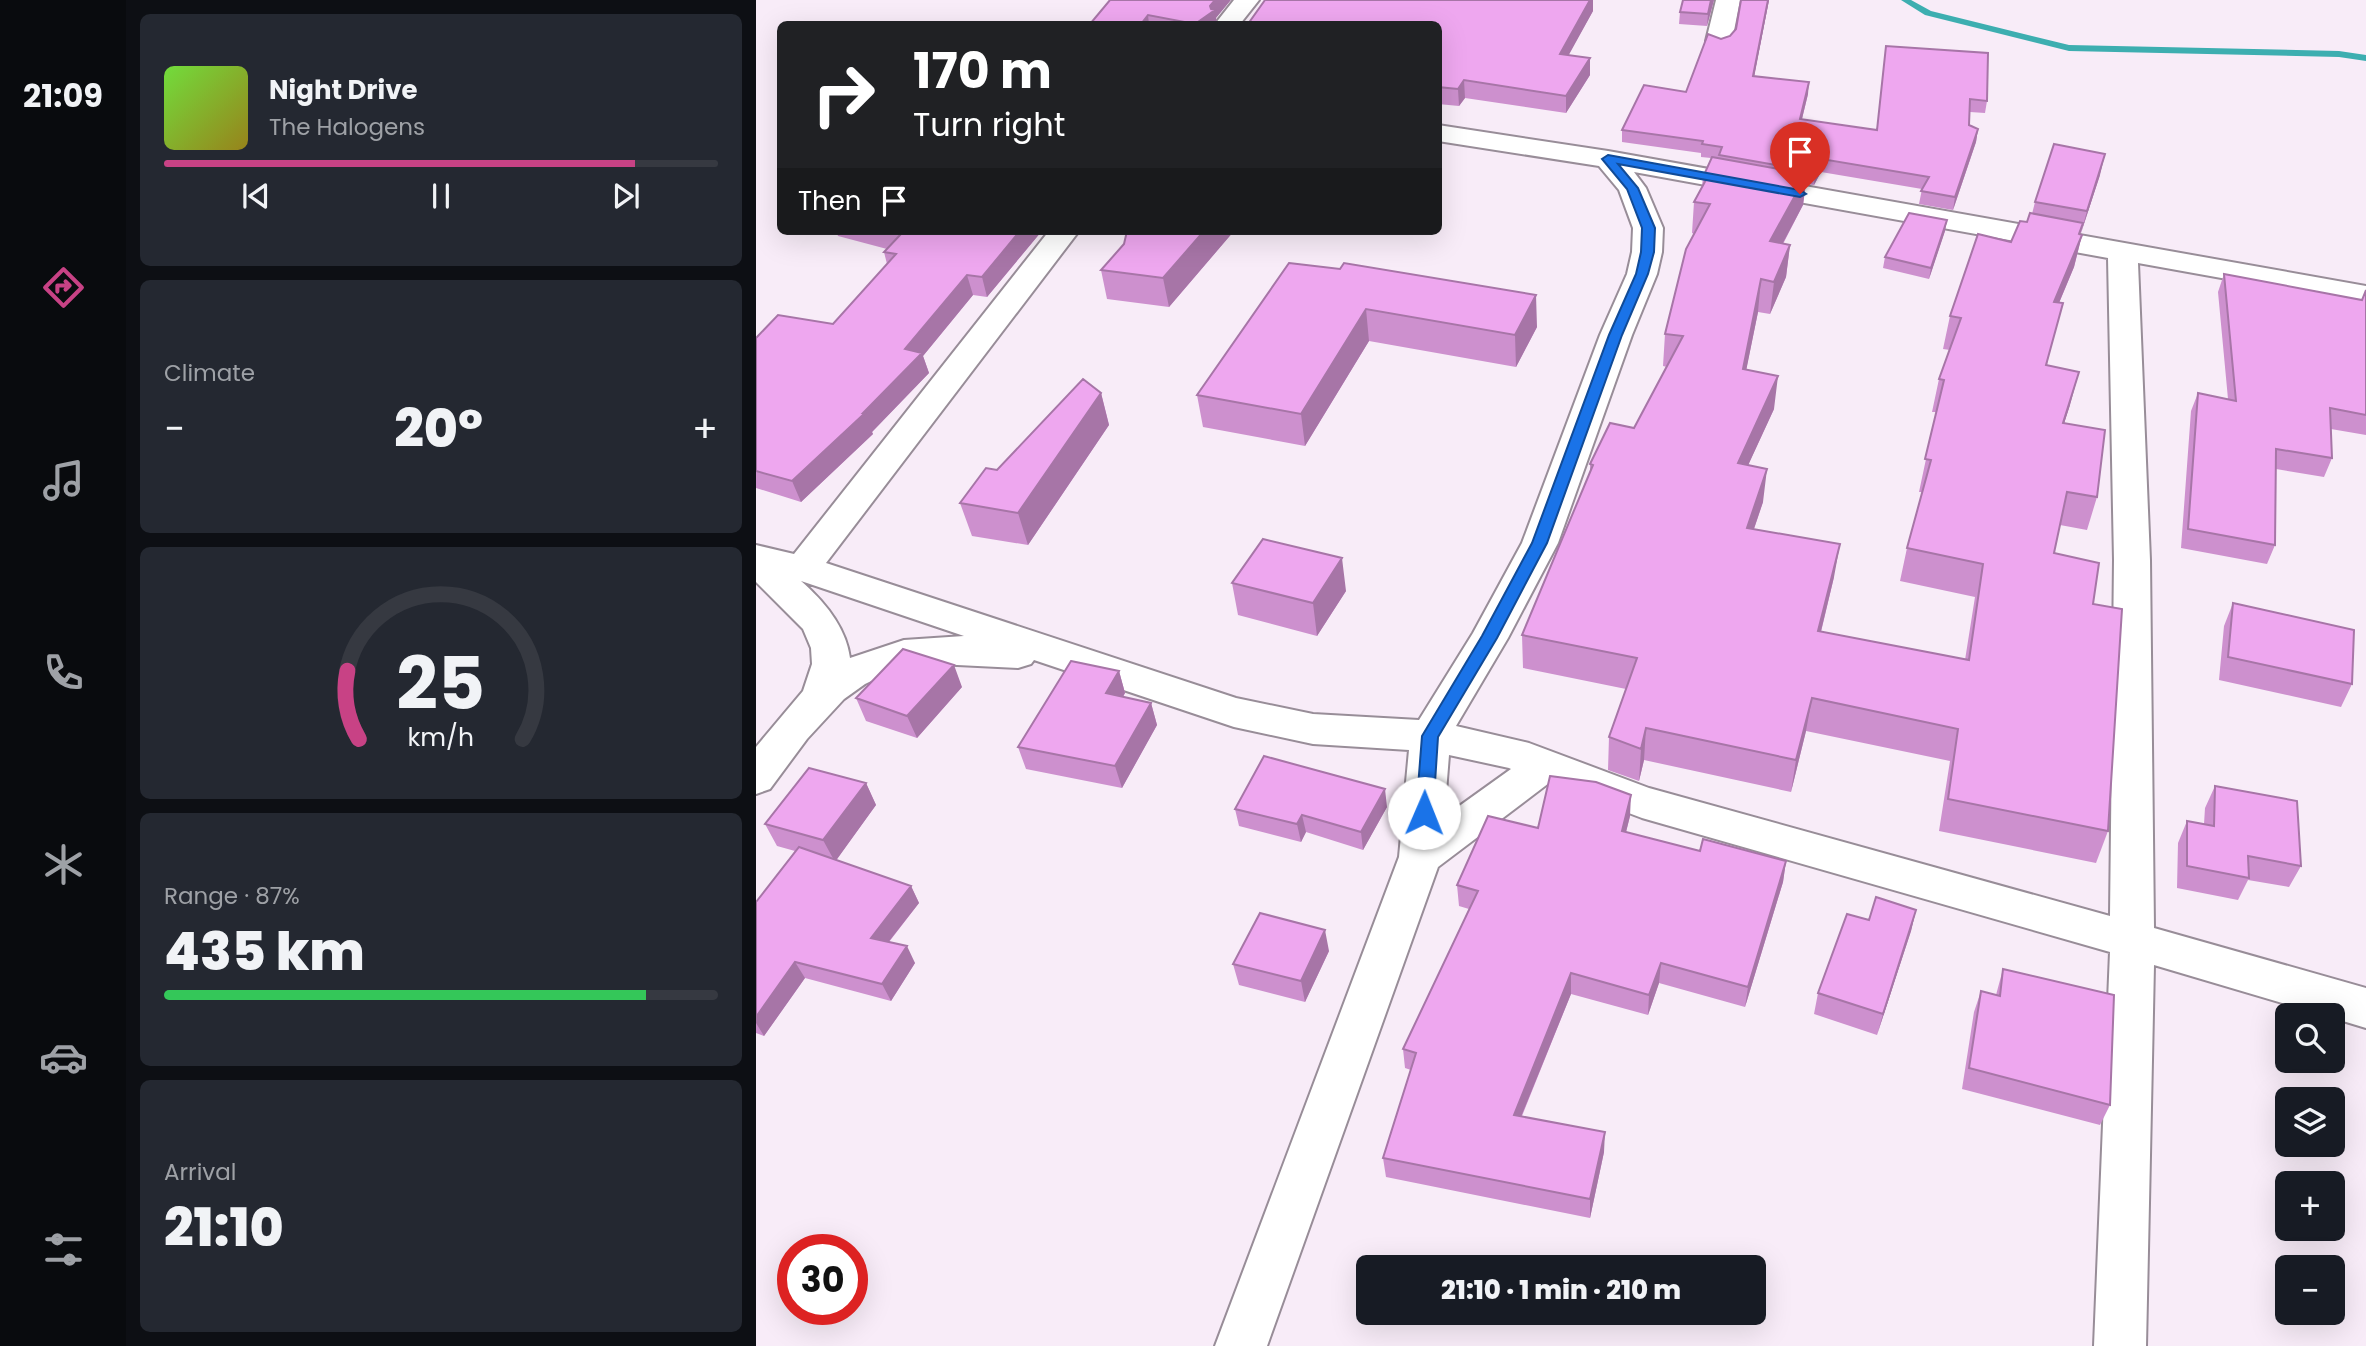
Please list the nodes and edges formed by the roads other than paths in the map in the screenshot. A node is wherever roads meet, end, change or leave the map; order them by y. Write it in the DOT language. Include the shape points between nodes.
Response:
graph roads {
  1 [pos="1247,0"];
  2 [pos="1728,0"];
  3 [pos="1230,21"];
  4 [pos="1719,41"];
  5 [pos="1442,134"];
  6 [pos="1608,159"];
  7 [pos="1061,235"];
  8 [pos="2123,252"];
  9 [pos="2366,295"];
  10 [pos="756,560"];
  11 [pos="802,568"];
  12 [pos="1072,658"];
  13 [pos="821,696"];
  14 [pos="1430,736"];
  15 [pos="1545,765"];
  16 [pos="756,778"];
  17 [pos="1420,857"];
  18 [pos="2132,942"];
  19 [pos="2366,1008"];
  20 [pos="1241,1346"];
  21 [pos="2120,1346"];
  1 -- 3 [label="street"];
  2 -- 4 [label="street"];
  5 -- 6 [label="street"];
  6 -- 8 [label="street"];
  6 -- 14 [label="street" via="1632,188 1648,228 1642,274 1540,543"];
  7 -- 11 [label="street"];
  8 -- 9 [label="street"];
  8 -- 18 [label="street" via="2132,560"];
  10 -- 11 [label="street"];
  10 -- 13 [label="street" via="823,626 831,666"];
  11 -- 12 [label="street"];
  12 -- 13 [label="street" via="938,649 911,653 882,658 852,671"];
  12 -- 14 [label="street" via="1234,712 1313,729"];
  13 -- 16 [label="street"];
  14 -- 15 [label="street"];
  14 -- 17 [label="street"];
  15 -- 17 [label="street"];
  15 -- 18 [label="street" via="1642,802"];
  17 -- 20 [label="street"];
  18 -- 19 [label="street"];
  18 -- 21 [label="street"];
}
